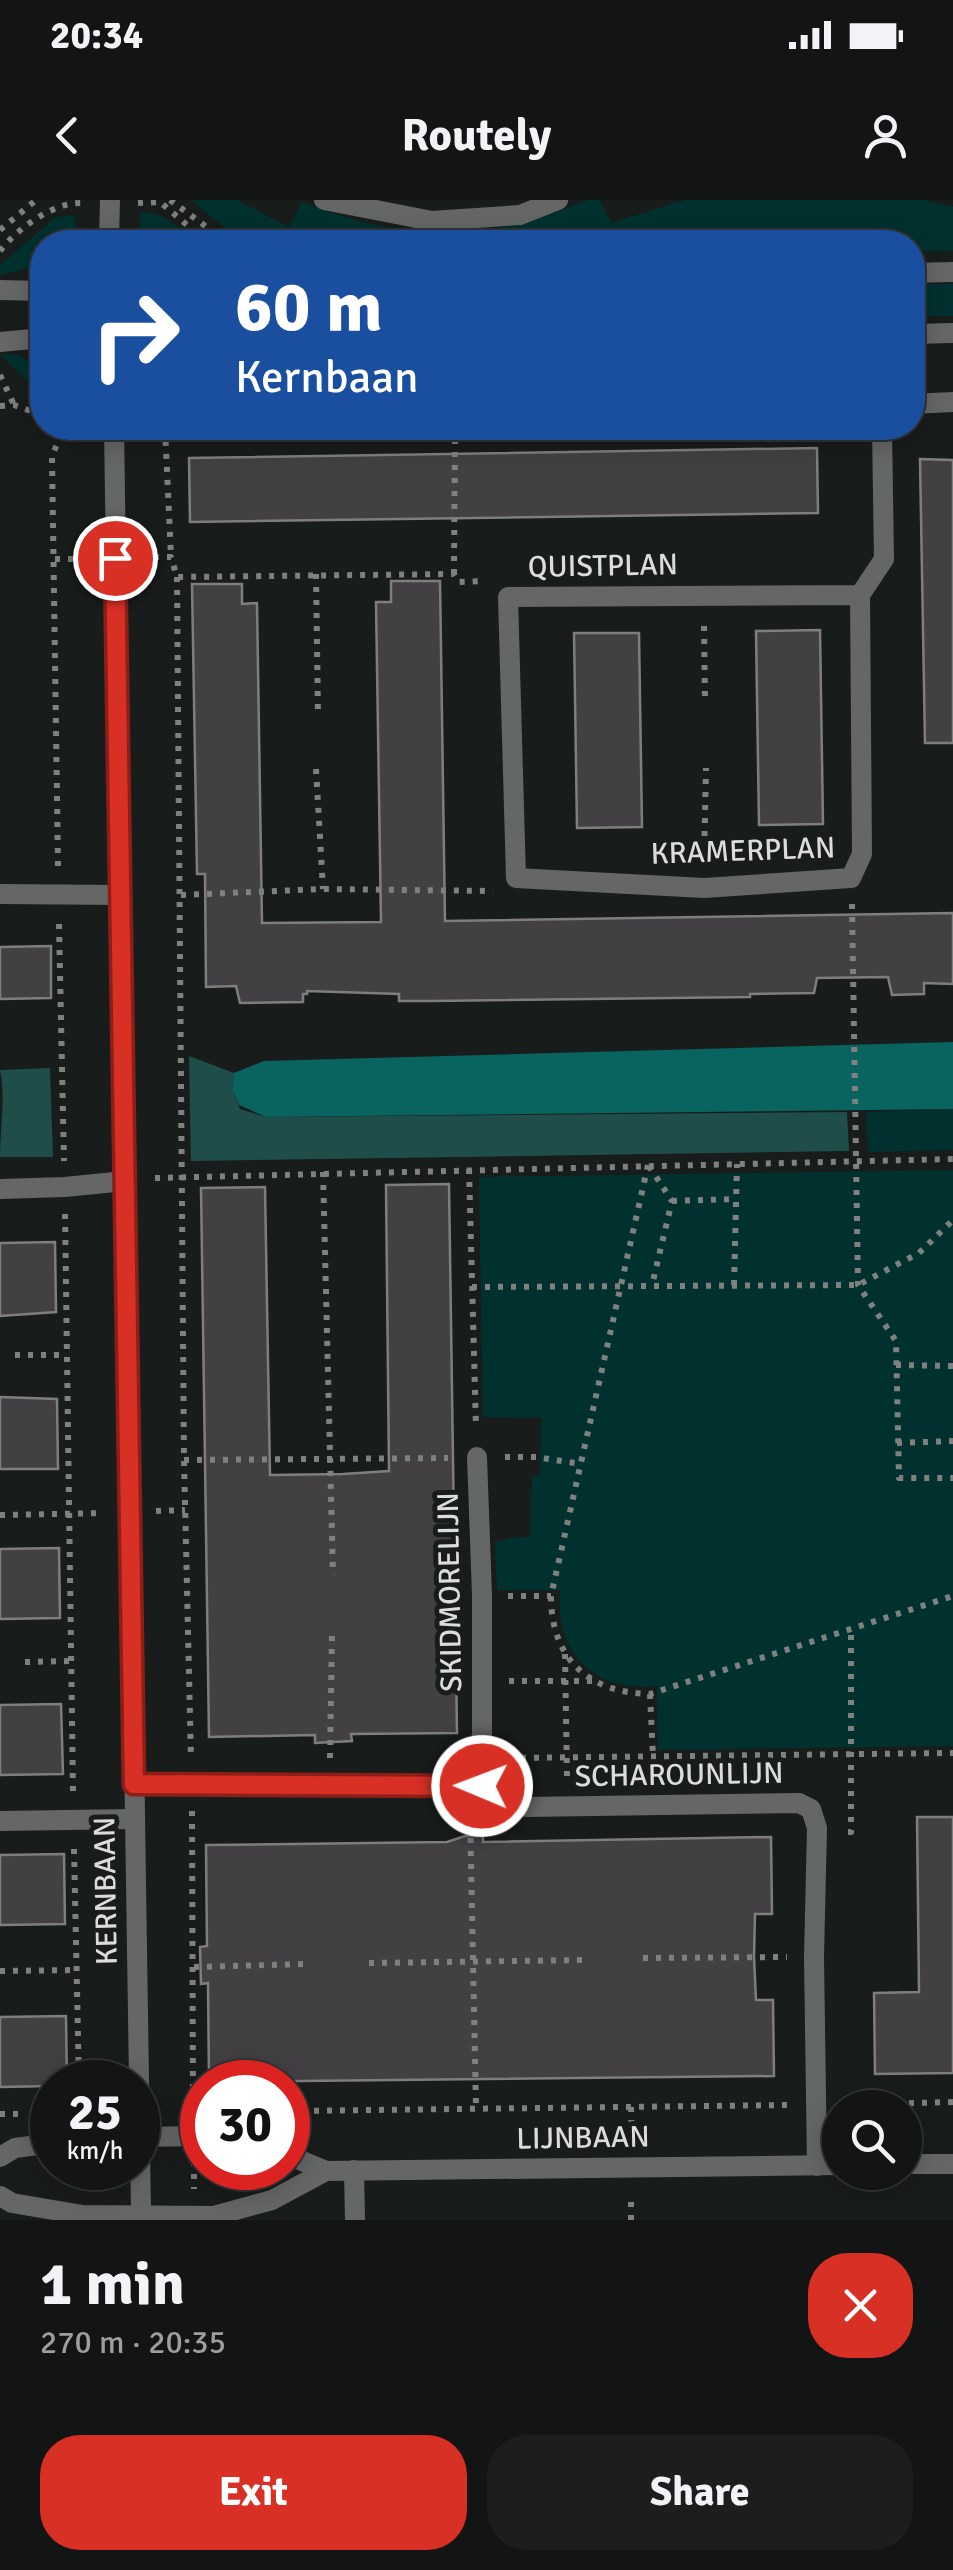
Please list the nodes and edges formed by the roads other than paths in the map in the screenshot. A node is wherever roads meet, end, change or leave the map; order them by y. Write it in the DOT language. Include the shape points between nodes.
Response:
graph roads {
  1 [pos="110,200"];
  2 [pos="324,200"];
  3 [pos="558,200"];
  4 [pos="109,230"];
  5 [pos="953,272"];
  6 [pos="925,273"];
  7 [pos="0,290"];
  8 [pos="30,290"];
  9 [pos="953,333"];
  10 [pos="925,334"];
  11 [pos="30,339"];
  12 [pos="0,342"];
  13 [pos="953,402"];
  14 [pos="925,403"];
  15 [pos="114,440"];
  16 [pos="882,440"];
  17 [pos="860,595"];
  18 [pos="516,878"];
  19 [pos="0,894"];
  20 [pos="122,895"];
  21 [pos="126,1181"];
  22 [pos="0,1188"];
  23 [pos="477,1457"];
  24 [pos="134,1784"];
  25 [pos="475,1786"];
  26 [pos="134,1819"];
  27 [pos="0,1822"];
  28 [pos="137,2060"];
  29 [pos="30,2146"];
  30 [pos="0,2157"];
  31 [pos="310,2164"];
  32 [pos="922,2164"];
  33 [pos="953,2164"];
  34 [pos="818,2166"];
  35 [pos="822,2166"];
  36 [pos="354,2170"];
  37 [pos="326,2171"];
  38 [pos="140,2190"];
  39 [pos="0,2196"];
  40 [pos="141,2213"];
  41 [pos="355,2220"];
  1 -- 4 [label="street"];
  2 -- 3 [label="street" via="432,221 520,214"];
  5 -- 6 [label="street"];
  7 -- 8 [label="street"];
  9 -- 10 [label="street"];
  11 -- 12 [label="street"];
  13 -- 14 [label="street"];
  15 -- 20 [label="street, KERNBAAN"];
  16 -- 17 [label="street, KRAMERPLAN" via="884,559"];
  17 -- 18 [label="street, KRAMERPLAN" via="862,854 851,878 704,888"];
  17 -- 18 [label="street, QUISTPLAN" via="508,597"];
  19 -- 20 [label="street"];
  20 -- 21 [label="street, KERNBAAN"];
  21 -- 22 [label="street"];
  21 -- 24 [label="street, KERNBAAN"];
  23 -- 25 [label="street, SKIDMORELIJN" via="482,1758"];
  24 -- 25 [label="street, SCHAROUNLIJN"];
  24 -- 26 [label="street, KERNBAAN"];
  25 -- 34 [label="street, SCHAROUNLIJN" via="526,1807 799,1803 811,1809 817,1828"];
  26 -- 27 [label="street"];
  26 -- 28 [label="street, KERNBAAN"];
  29 -- 30 [label="street"];
  31 -- 37 [label="street, LIJNBAAN"];
  32 -- 33 [label="street"];
  34 -- 35 [label="street, LIJNBAAN"];
  34 -- 36 [label="street, LIJNBAAN"];
  36 -- 37 [label="street, LIJNBAAN"];
  36 -- 41 [label="street"];
  37 -- 40 [label="street, LIJNBAAN" via="272,2200 214,2216"];
  38 -- 40 [label="street, KERNBAAN"];
  39 -- 40 [label="street, LIJNBAAN" via="83,2215"];
}
